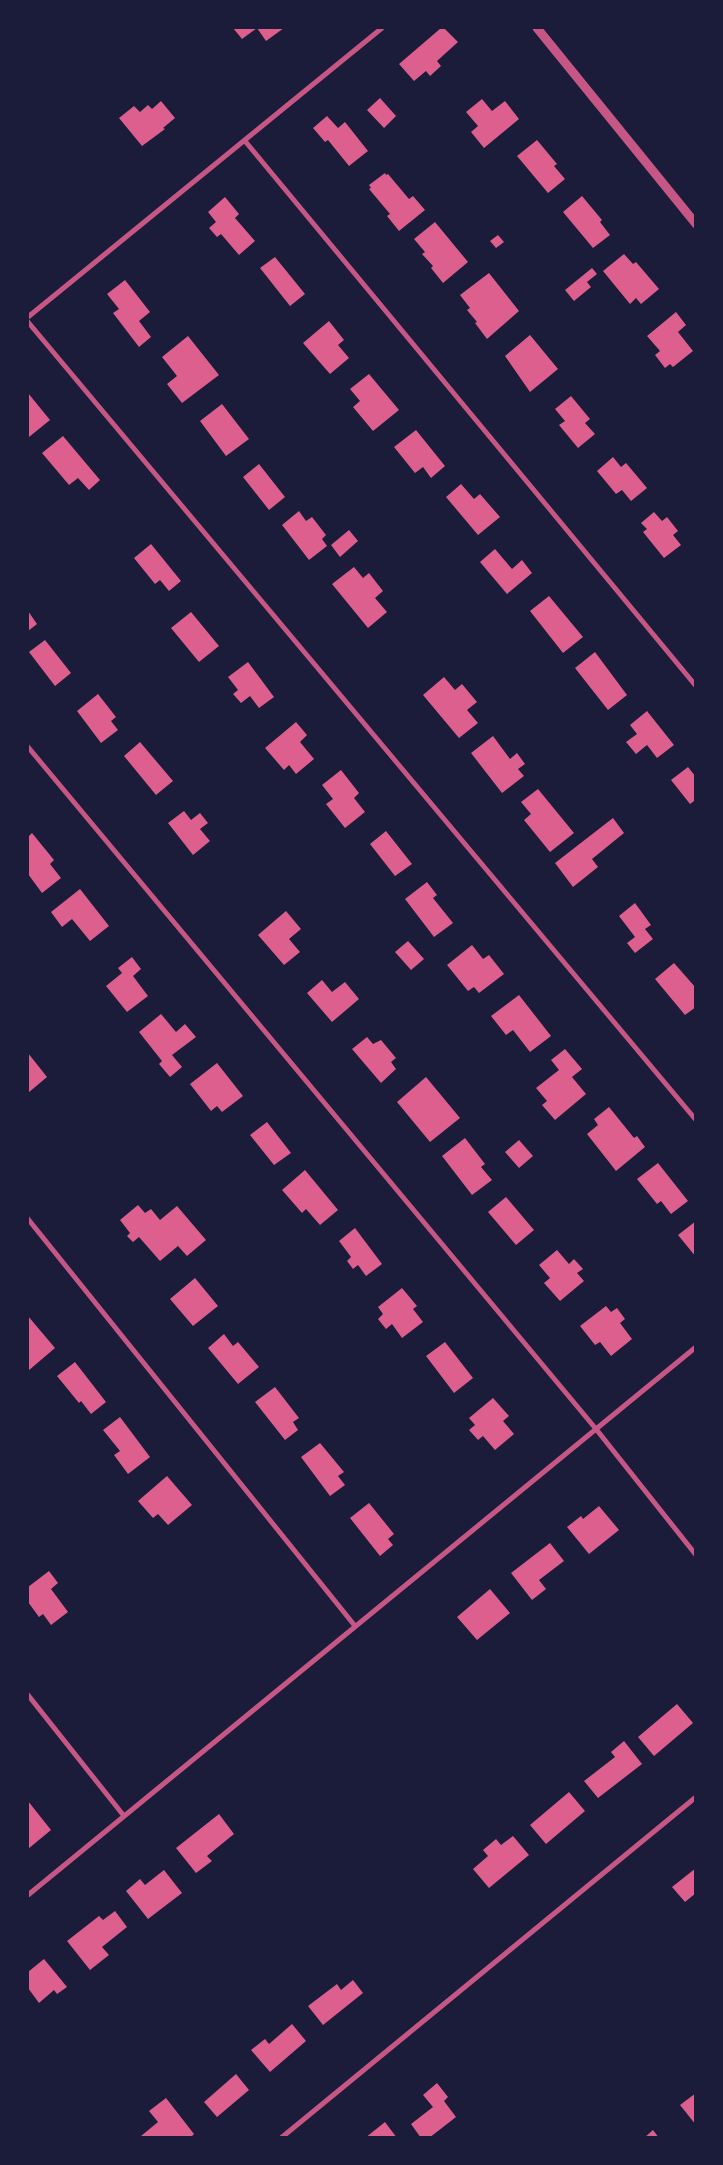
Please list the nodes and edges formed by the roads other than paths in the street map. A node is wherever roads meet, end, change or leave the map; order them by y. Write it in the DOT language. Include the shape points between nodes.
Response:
graph roads {
  1 [pos="382,28"];
  2 [pos="537,28"];
  3 [pos="244,141"];
  4 [pos="696,224"];
  5 [pos="28,316"];
  6 [pos="28,322"];
  7 [pos="696,686"];
  8 [pos="28,746"];
  9 [pos="696,1120"];
  10 [pos="28,1219"];
  11 [pos="696,1346"];
  12 [pos="596,1429"];
  13 [pos="696,1555"];
  14 [pos="355,1626"];
  15 [pos="28,1695"];
  16 [pos="696,1797"];
  17 [pos="124,1816"];
  18 [pos="28,1895"];
  19 [pos="280,2138"];
  1 -- 3 [label="street"];
  2 -- 4 [label="street"];
  3 -- 5 [label="street"];
  3 -- 7 [label="street"];
  6 -- 9 [label="street"];
  8 -- 12 [label="street"];
  10 -- 14 [label="street"];
  11 -- 12 [label="street"];
  12 -- 13 [label="street"];
  12 -- 14 [label="street"];
  14 -- 17 [label="street"];
  15 -- 17 [label="street"];
  16 -- 19 [label="street"];
  17 -- 18 [label="street"];
}
